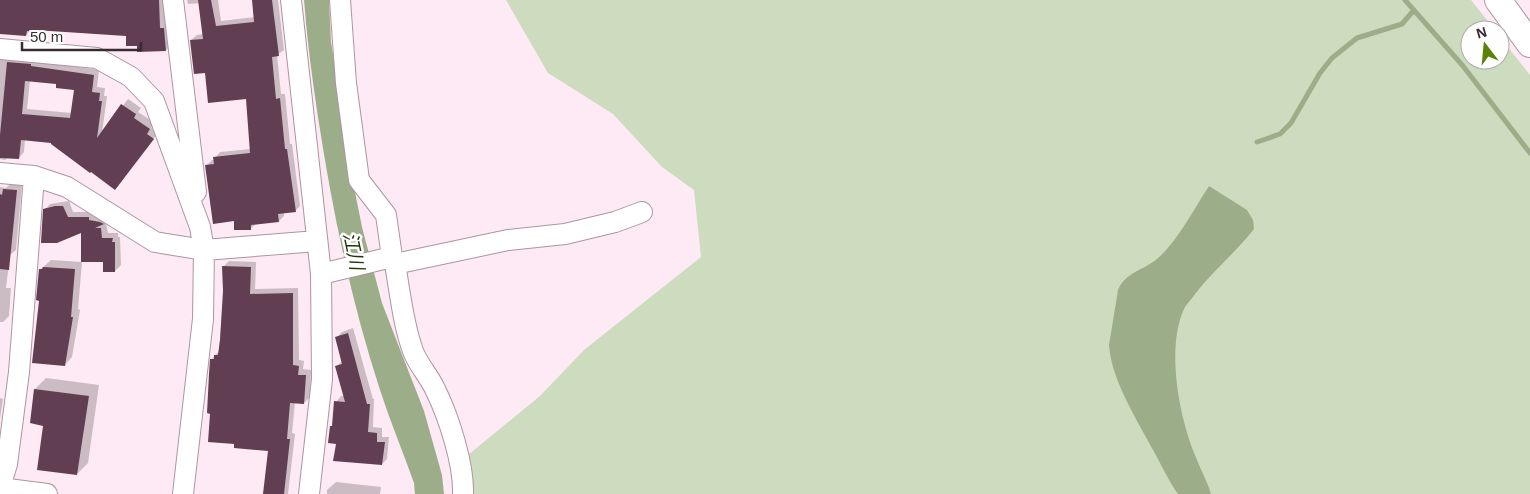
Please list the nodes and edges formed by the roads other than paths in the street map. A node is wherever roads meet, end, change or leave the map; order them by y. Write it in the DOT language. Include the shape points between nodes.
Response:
graph roads {
  1 [pos="173,0"];
  2 [pos="291,0"];
  3 [pos="340,0"];
  4 [pos="1498,0"];
  5 [pos="1518,0"];
  6 [pos="1530,14"];
  7 [pos="1530,44"];
  8 [pos="0,50"];
  9 [pos="0,173"];
  10 [pos="34,176"];
  11 [pos="642,212"];
  12 [pos="200,227"];
  13 [pos="317,241"];
  14 [pos="204,250"];
  15 [pos="394,260"];
  16 [pos="321,274"];
  17 [pos="0,487"];
  18 [pos="47,494"];
  19 [pos="184,494"];
  20 [pos="309,494"];
  21 [pos="463,494"];
  1 -- 12 [label="street"];
  2 -- 13 [label="street"];
  3 -- 15 [label="street" via="346,84 359,180 386,215"];
  4 -- 7 [label="main road"];
  5 -- 6 [label="main road"];
  8 -- 12 [label="street" via="97,58 131,77 154,101"];
  9 -- 10 [label="street"];
  10 -- 14 [label="street" via="67,187 155,242"];
  10 -- 17 [label="street" via="19,372 7,464"];
  11 -- 15 [label="street" via="565,234 508,240"];
  12 -- 14 [label="street"];
  13 -- 14 [label="street"];
  13 -- 16 [label="street"];
  14 -- 19 [label="street" via="203,319"];
  15 -- 16 [label="street"];
  15 -- 21 [label="street" via="413,352 436,391 456,445"];
  16 -- 20 [label="street" via="322,379"];
  17 -- 18 [label="street"];
}
